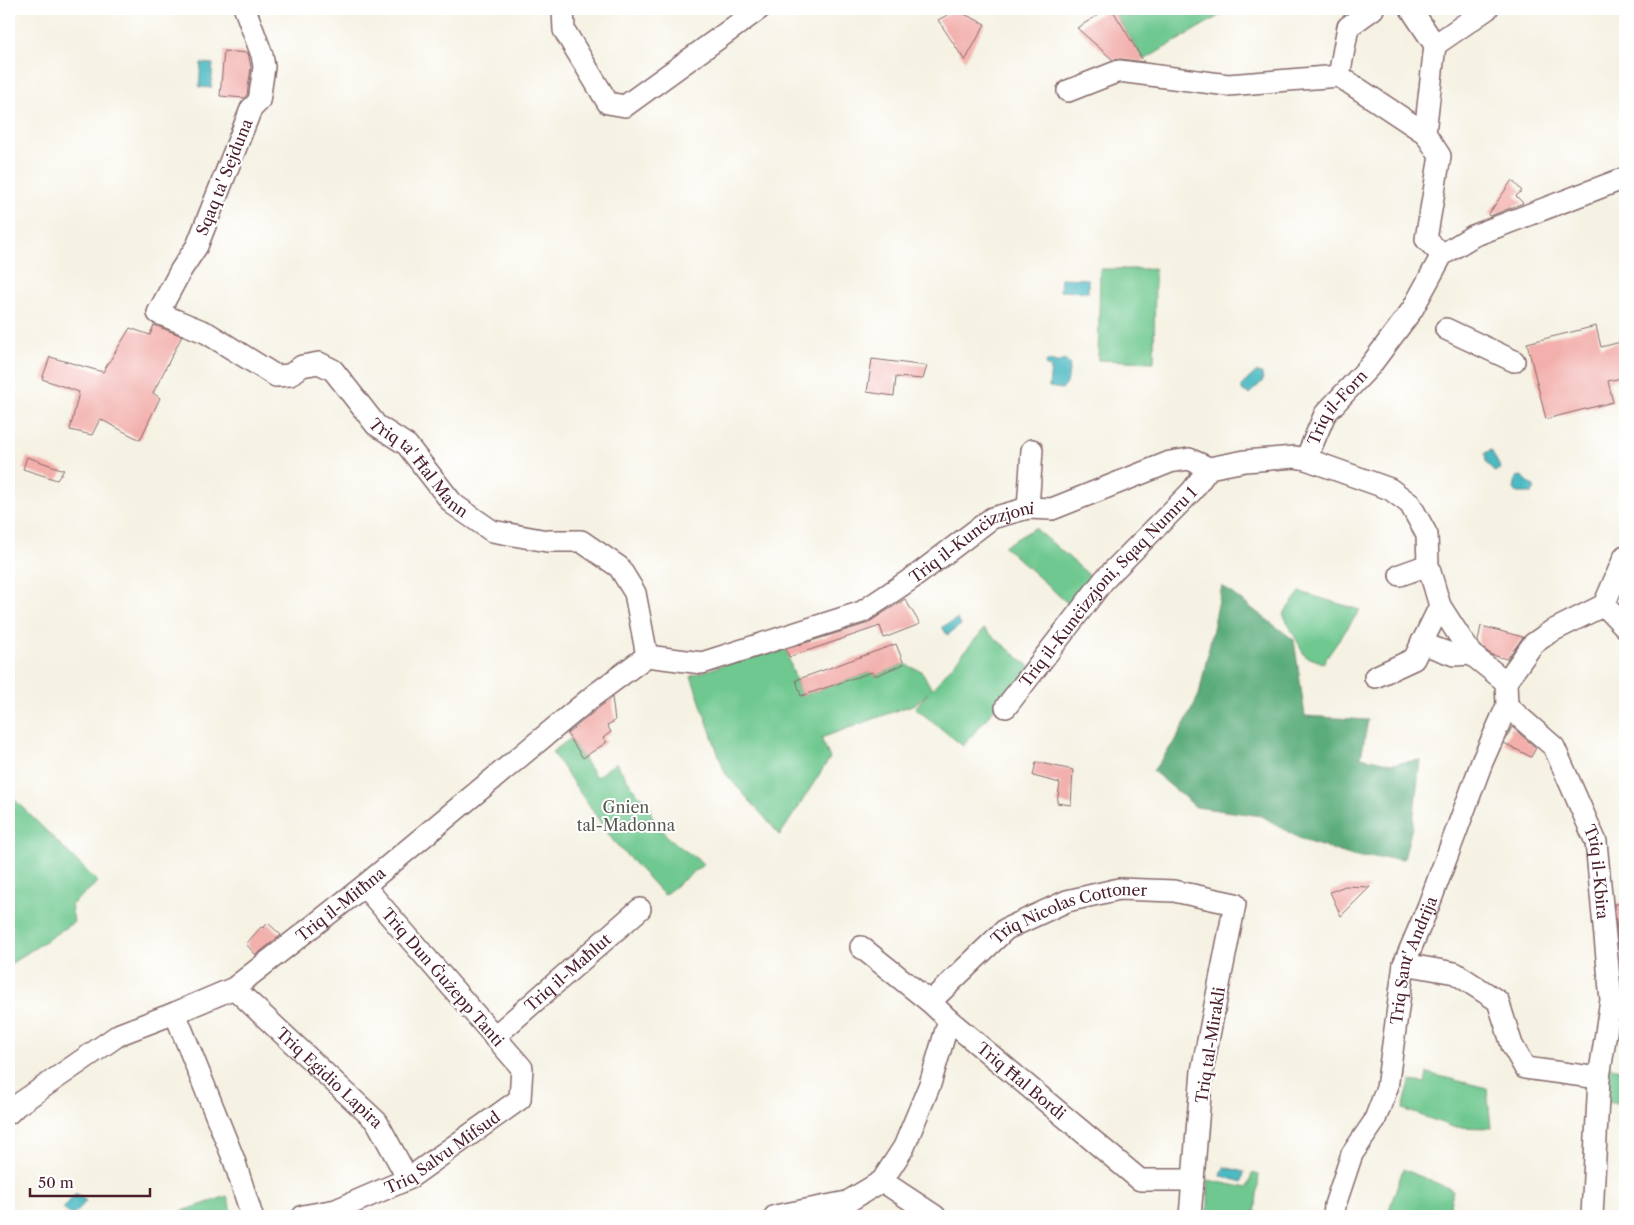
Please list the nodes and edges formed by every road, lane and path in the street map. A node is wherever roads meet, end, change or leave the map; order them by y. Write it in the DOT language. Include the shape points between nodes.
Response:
graph roads {
  1 [pos="245,9"];
  2 [pos="563,9"];
  3 [pos="759,9"];
  4 [pos="1373,9"];
  5 [pos="1411,9"];
  6 [pos="1487,9"];
  7 [pos="1435,45"];
  8 [pos="1339,76"];
  9 [pos="1068,91"];
  10 [pos="1425,133"];
  11 [pos="1625,178"];
  12 [pos="1442,255"];
  13 [pos="158,313"];
  14 [pos="1446,329"];
  15 [pos="1514,361"];
  16 [pos="1032,450"];
  17 [pos="1306,460"];
  18 [pos="1209,468"];
  19 [pos="1028,508"];
  20 [pos="1625,556"];
  21 [pos="1428,565"];
  22 [pos="1400,575"];
  23 [pos="1604,605"];
  24 [pos="1440,606"];
  25 [pos="1625,627"];
  26 [pos="1421,643"];
  27 [pos="1471,654"];
  28 [pos="647,656"];
  29 [pos="1375,677"];
  30 [pos="1506,682"];
  31 [pos="1507,706"];
  32 [pos="1006,707"];
  33 [pos="364,886"];
  34 [pos="1235,904"];
  35 [pos="640,909"];
  36 [pos="861,947"];
  37 [pos="1404,964"];
  38 [pos="234,988"];
  39 [pos="930,1002"];
  40 [pos="175,1013"];
  41 [pos="949,1020"];
  42 [pos="494,1037"];
  43 [pos="522,1068"];
  44 [pos="1600,1078"];
  45 [pos="11,1105"];
  46 [pos="408,1179"];
  47 [pos="1193,1180"];
  48 [pos="882,1181"];
  49 [pos="252,1216"];
  50 [pos="303,1216"];
  51 [pos="775,1216"];
  52 [pos="935,1216"];
  53 [pos="1190,1216"];
  54 [pos="1334,1216"];
  55 [pos="1592,1216"];
  1 -- 13 [label="street, Sqaq ta' Sejduna" via="264,67 259,101 251,109 197,246"];
  2 -- 3 [label="street" via="564,30 608,103 625,106"];
  4 -- 8 [label="street" via="1348,27"];
  5 -- 7 [label="street"];
  6 -- 7 [label="street"];
  7 -- 10 [label="street"];
  8 -- 9 [label="street" via="1228,85 1119,71"];
  8 -- 10 [label="street"];
  10 -- 12 [label="street" via="1440,156 1426,239"];
  11 -- 12 [label="street, Triq il-Forn" via="1473,236"];
  12 -- 17 [label="street, Triq il-Forn" via="1412,310 1370,366 1325,414"];
  13 -- 28 [label="street, Triq ta' Ħal Mann" via="207,333 276,376 290,375 302,366 319,363 333,370 376,425 407,445 453,504 492,531 547,541 581,541 619,567 635,593"];
  14 -- 15 [label="street"];
  16 -- 19 [label="street"];
  17 -- 18 [label="street" via="1295,457 1245,460"];
  17 -- 21 [label="street, Triq il-Forn" via="1390,489 1410,504 1427,535"];
  18 -- 19 [label="street, Triq il-Kunċizzjoni" via="1189,460 1170,462 1052,510"];
  18 -- 32 [label="street, Triq il-Kunċizzjoni, Sqaq Numru 1" via="1192,491 1104,580"];
  19 -- 28 [label="street, Triq il-Kunċizzjoni" via="992,518 862,612 702,663"];
  20 -- 23 [label="street"];
  21 -- 22 [label="street"];
  21 -- 24 [label="street, Triq il-Forn"];
  23 -- 25 [label="street"];
  23 -- 30 [label="street" via="1550,632 1534,644"];
  24 -- 26 [label="street"];
  24 -- 27 [label="street, Triq il-Forn"];
  26 -- 27 [label="street" via="1454,655"];
  26 -- 29 [label="street" via="1414,659"];
  27 -- 30 [label="street, Triq il-Forn"];
  28 -- 33 [label="street, Triq il-Mitħna" via="593,696"];
  30 -- 31 [label="street"];
  31 -- 37 [label="street, Triq Sant' Andrija"];
  31 -- 44 [label="street, Triq il-Kbira" via="1554,747 1596,842 1611,1000"];
  33 -- 38 [label="street, Triq il-Mitħna"];
  33 -- 42 [label="street, Triq Dun Ġużepp Tanti"];
  34 -- 39 [label="street, Triq Nicolas Cottoner" via="1174,891 1119,889 1067,901 1006,929"];
  34 -- 47 [label="street, Triq tal-Mirakli" via="1202,1071"];
  35 -- 42 [label="street, Triq il-Maħlut"];
  36 -- 39 [label="street, Triq Ħal Bordi"];
  37 -- 44 [label="street" via="1455,973 1498,1001 1512,1045 1525,1068"];
  37 -- 54 [label="street, Triq Sant' Andrija" via="1387,1088 1374,1122 1352,1154"];
  38 -- 40 [label="street, Triq il-Mitħna"];
  38 -- 46 [label="street, Triq Egidio Lapira" via="377,1122"];
  39 -- 41 [label="street, Triq Ħal Bordi"];
  40 -- 45 [label="street, Triq il-Mitħna" via="120,1034"];
  40 -- 49 [label="street" via="234,1160"];
  41 -- 47 [label="street, Triq Ħal Bordi" via="1140,1180"];
  41 -- 48 [label="street" via="930,1084 904,1147"];
  42 -- 43 [label="street, Triq Dun Ġużepp Tanti"];
  43 -- 46 [label="street, Triq Salvu Mifsud" via="520,1099"];
  44 -- 55 [label="street, Triq il-Kbira"];
  46 -- 50 [label="street, Triq Salvu Mifsud" via="336,1210"];
  47 -- 53 [label="street, Triq tal-Mirakli"];
  48 -- 51 [label="street" via="847,1202"];
  48 -- 52 [label="street"];
}
